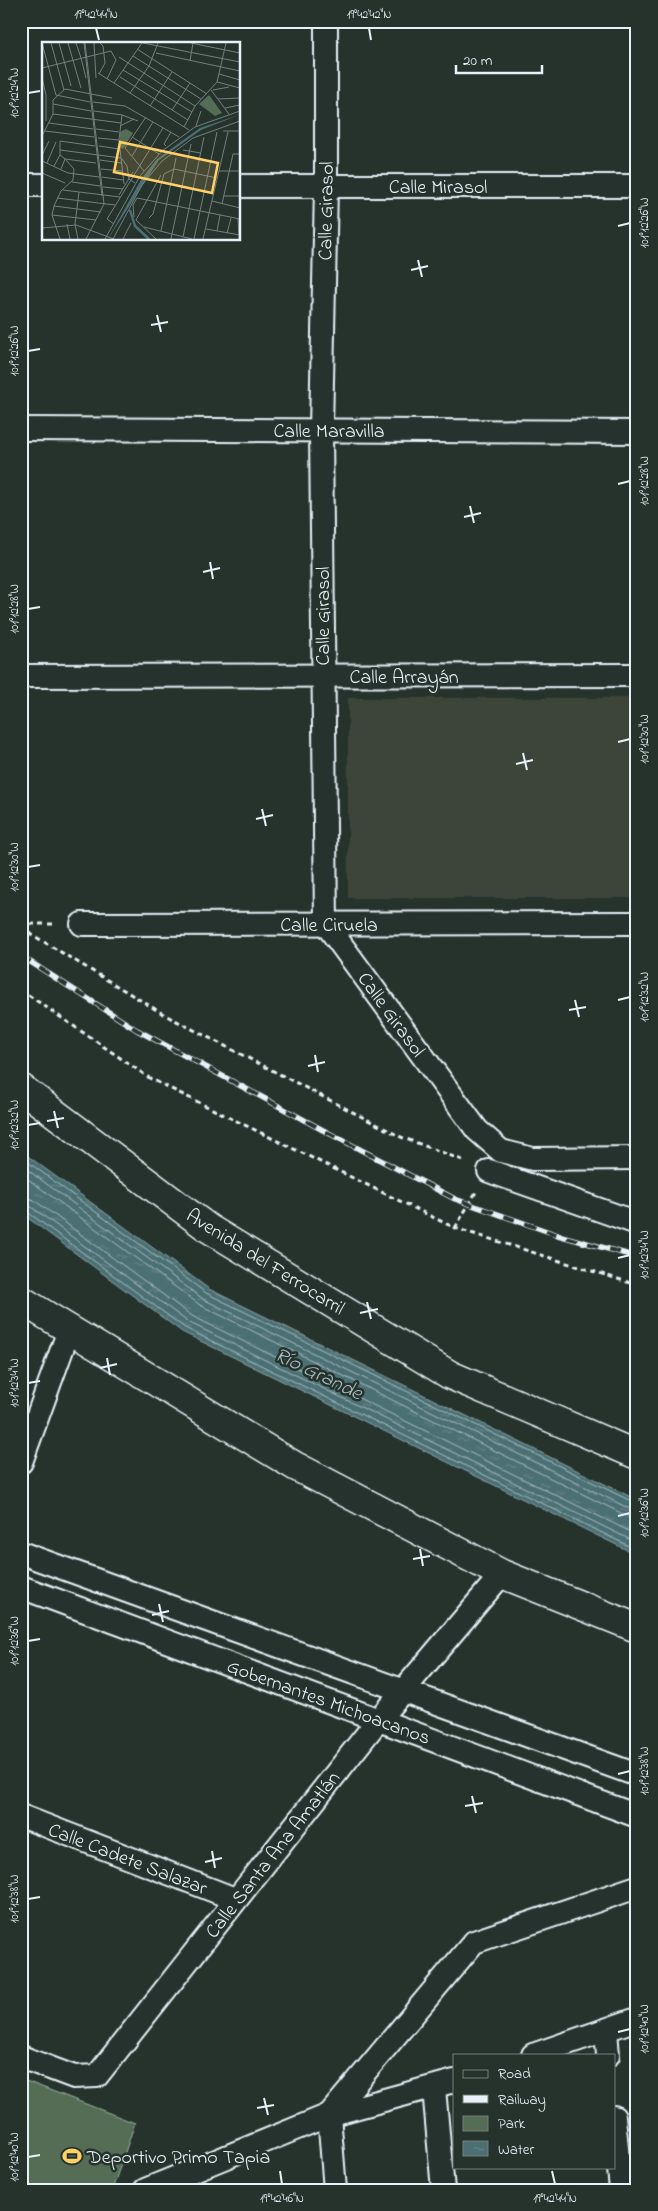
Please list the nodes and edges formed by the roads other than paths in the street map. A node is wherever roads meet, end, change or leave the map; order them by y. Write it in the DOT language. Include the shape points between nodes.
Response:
graph roads {
  1 [pos="326,21"];
  2 [pos="21,185"];
  3 [pos="42,185"];
  4 [pos="240,186"];
  5 [pos="326,186"];
  6 [pos="637,186"];
  7 [pos="21,429"];
  8 [pos="321,430"];
  9 [pos="637,432"];
  10 [pos="637,675"];
  11 [pos="21,676"];
  12 [pos="322,676"];
  13 [pos="637,923"];
  14 [pos="82,924"];
  15 [pos="326,924"];
  16 [pos="21,1088"];
  17 [pos="637,1158"];
  18 [pos="489,1171"];
  19 [pos="637,1223"];
  20 [pos="21,1300"];
  21 [pos="69,1330"];
  22 [pos="637,1455"];
  23 [pos="21,1462"];
  24 [pos="21,1553"];
  25 [pos="502,1574"];
  26 [pos="21,1587"];
  27 [pos="637,1628"];
  28 [pos="404,1690"];
  29 [pos="380,1719"];
  30 [pos="637,1775"];
  31 [pos="21,1816"];
  32 [pos="637,1816"];
  33 [pos="637,1886"];
  34 [pos="235,1899"];
  35 [pos="637,2019"];
  36 [pos="606,2030"];
  37 [pos="536,2054"];
  38 [pos="608,2054"];
  39 [pos="21,2057"];
  40 [pos="444,2084"];
  41 [pos="329,2115"];
  42 [pos="616,2138"];
  43 [pos="146,2190"];
  44 [pos="335,2190"];
  45 [pos="443,2190"];
  46 [pos="621,2190"];
  1 -- 5 [label="street, Calle Girasol"];
  2 -- 3 [label="street"];
  4 -- 5 [label="street, Calle Mirasol"];
  5 -- 6 [label="street, Calle Mirasol"];
  5 -- 8 [label="street, Calle Girasol"];
  7 -- 8 [label="street, Calle Maravilla"];
  8 -- 9 [label="street, Calle Maravilla"];
  8 -- 12 [label="street, Calle Girasol"];
  10 -- 12 [label="street, Calle Arrayán"];
  11 -- 12 [label="street, Calle Arrayán"];
  12 -- 15 [label="street, Calle Girasol"];
  13 -- 15 [label="street, Calle Ciruela"];
  14 -- 15 [label="street, Calle Ciruela"];
  15 -- 17 [label="street, Calle Girasol" via="477,1130 501,1151 533,1159"];
  16 -- 22 [label="main road, Avenida del Ferrocarril" via="208,1228 450,1375"];
  18 -- 19 [label="street"];
  20 -- 21 [label="main road"];
  21 -- 23 [label="street"];
  21 -- 25 [label="main road" via="295,1466"];
  24 -- 28 [label="street, Gobernantes Michoacanos"];
  25 -- 27 [label="main road"];
  25 -- 28 [label="street, Calle Santa Ana Amatlán"];
  26 -- 29 [label="street, Gobernantes Michoacanos"];
  28 -- 29 [label="street, Calle Santa Ana Amatlán"];
  28 -- 30 [label="street, Gobernantes Michoacanos"];
  29 -- 32 [label="street, Gobernantes Michoacanos"];
  29 -- 34 [label="street, Calle Santa Ana Amatlán"];
  31 -- 34 [label="street, Calle Cadete Salazar"];
  33 -- 41 [label="street" via="474,1942"];
  34 -- 39 [label="street, Calle Santa Ana Amatlán" via="97,2076 74,2077"];
  35 -- 36 [label="street"];
  36 -- 37 [label="street"];
  36 -- 38 [label="street"];
  40 -- 41 [label="street"];
  40 -- 45 [label="street"];
  41 -- 43 [label="street"];
  41 -- 44 [label="street"];
  42 -- 46 [label="street"];
}
